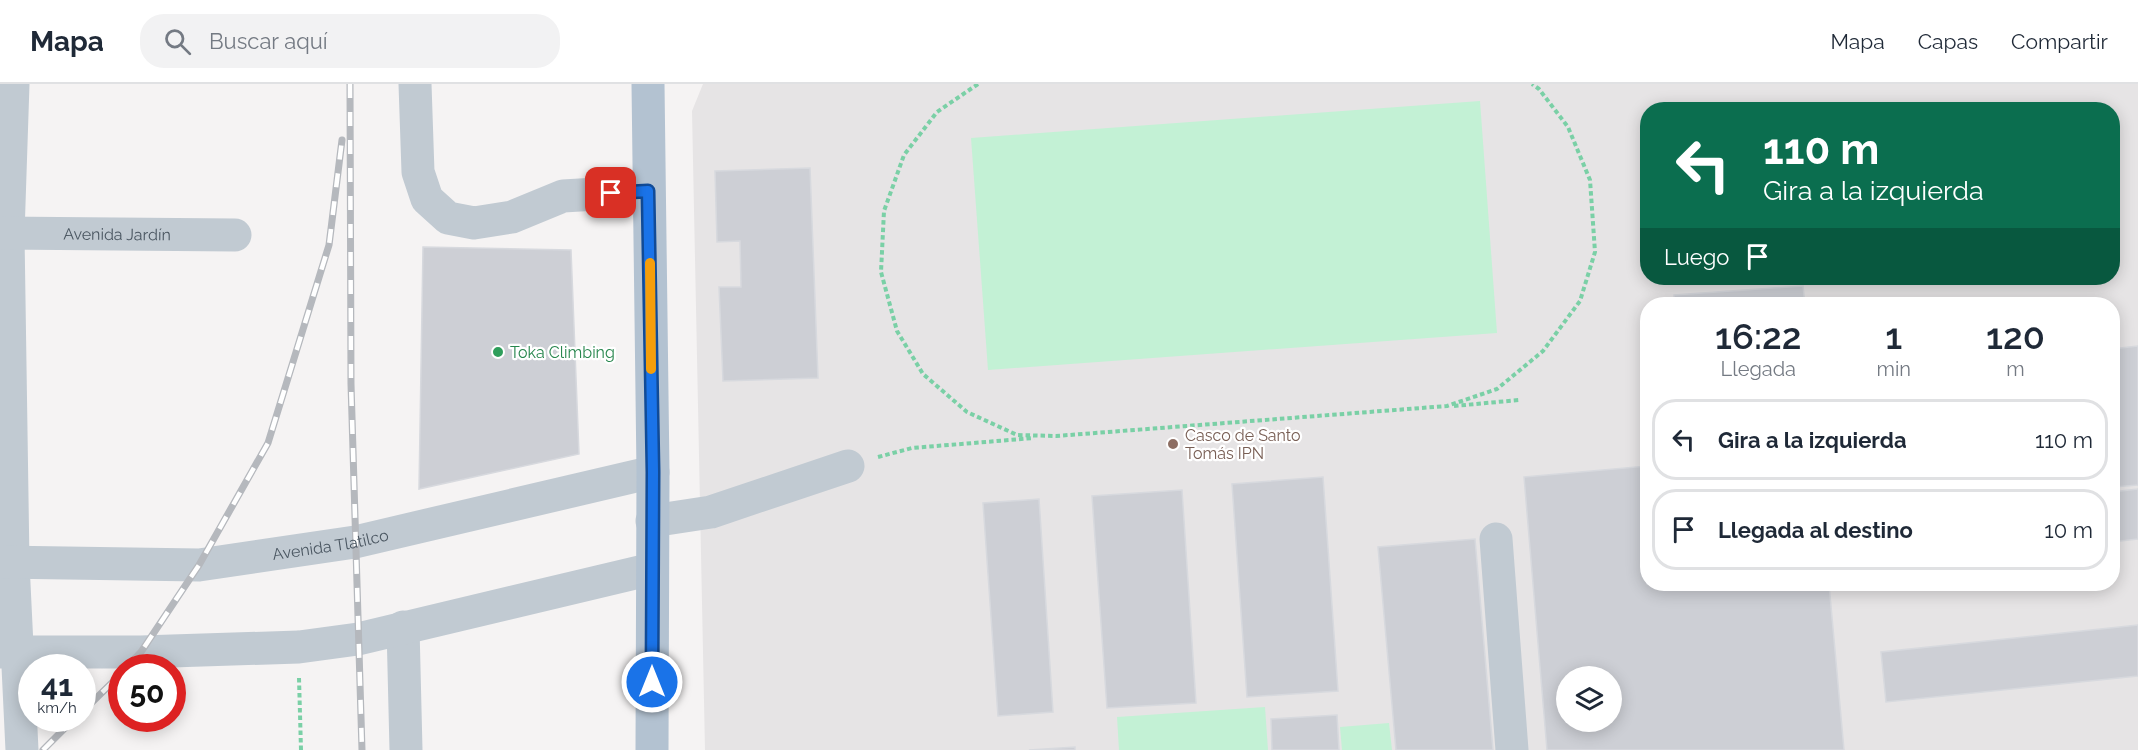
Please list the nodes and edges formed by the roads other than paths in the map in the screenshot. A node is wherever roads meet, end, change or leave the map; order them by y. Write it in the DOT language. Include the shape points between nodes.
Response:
graph roads {
  1 [pos="13,84"];
  2 [pos="415,84"];
  3 [pos="648,84"];
  4 [pos="648,191"];
  5 [pos="4,233"];
  6 [pos="235,236"];
  7 [pos="848,466"];
  8 [pos="653,472"];
  9 [pos="652,521"];
  10 [pos="1496,539"];
  11 [pos="6,562"];
  12 [pos="652,569"];
  13 [pos="403,627"];
  14 [pos="9,652"];
  15 [pos="22,750"];
  16 [pos="406,750"];
  17 [pos="652,750"];
  18 [pos="1512,750"];
  1 -- 5 [label="street"];
  2 -- 4 [label="street" via="418,172 427,199 448,218 474,223 512,217 563,196"];
  3 -- 4 [label="main road"];
  4 -- 8 [label="main road"];
  5 -- 6 [label="street, Avenida Jardín"];
  5 -- 11 [label="street"];
  7 -- 9 [label="street" via="711,512"];
  8 -- 9 [label="main road"];
  8 -- 11 [label="street, Avenida Tlatilco" via="355,542 199,565"];
  9 -- 12 [label="main road"];
  10 -- 18 [label="street"];
  11 -- 14 [label="street"];
  12 -- 13 [label="street"];
  12 -- 17 [label="main road"];
  13 -- 14 [label="street" via="358,639 298,647"];
  13 -- 16 [label="street"];
  14 -- 15 [label="street"];
}
